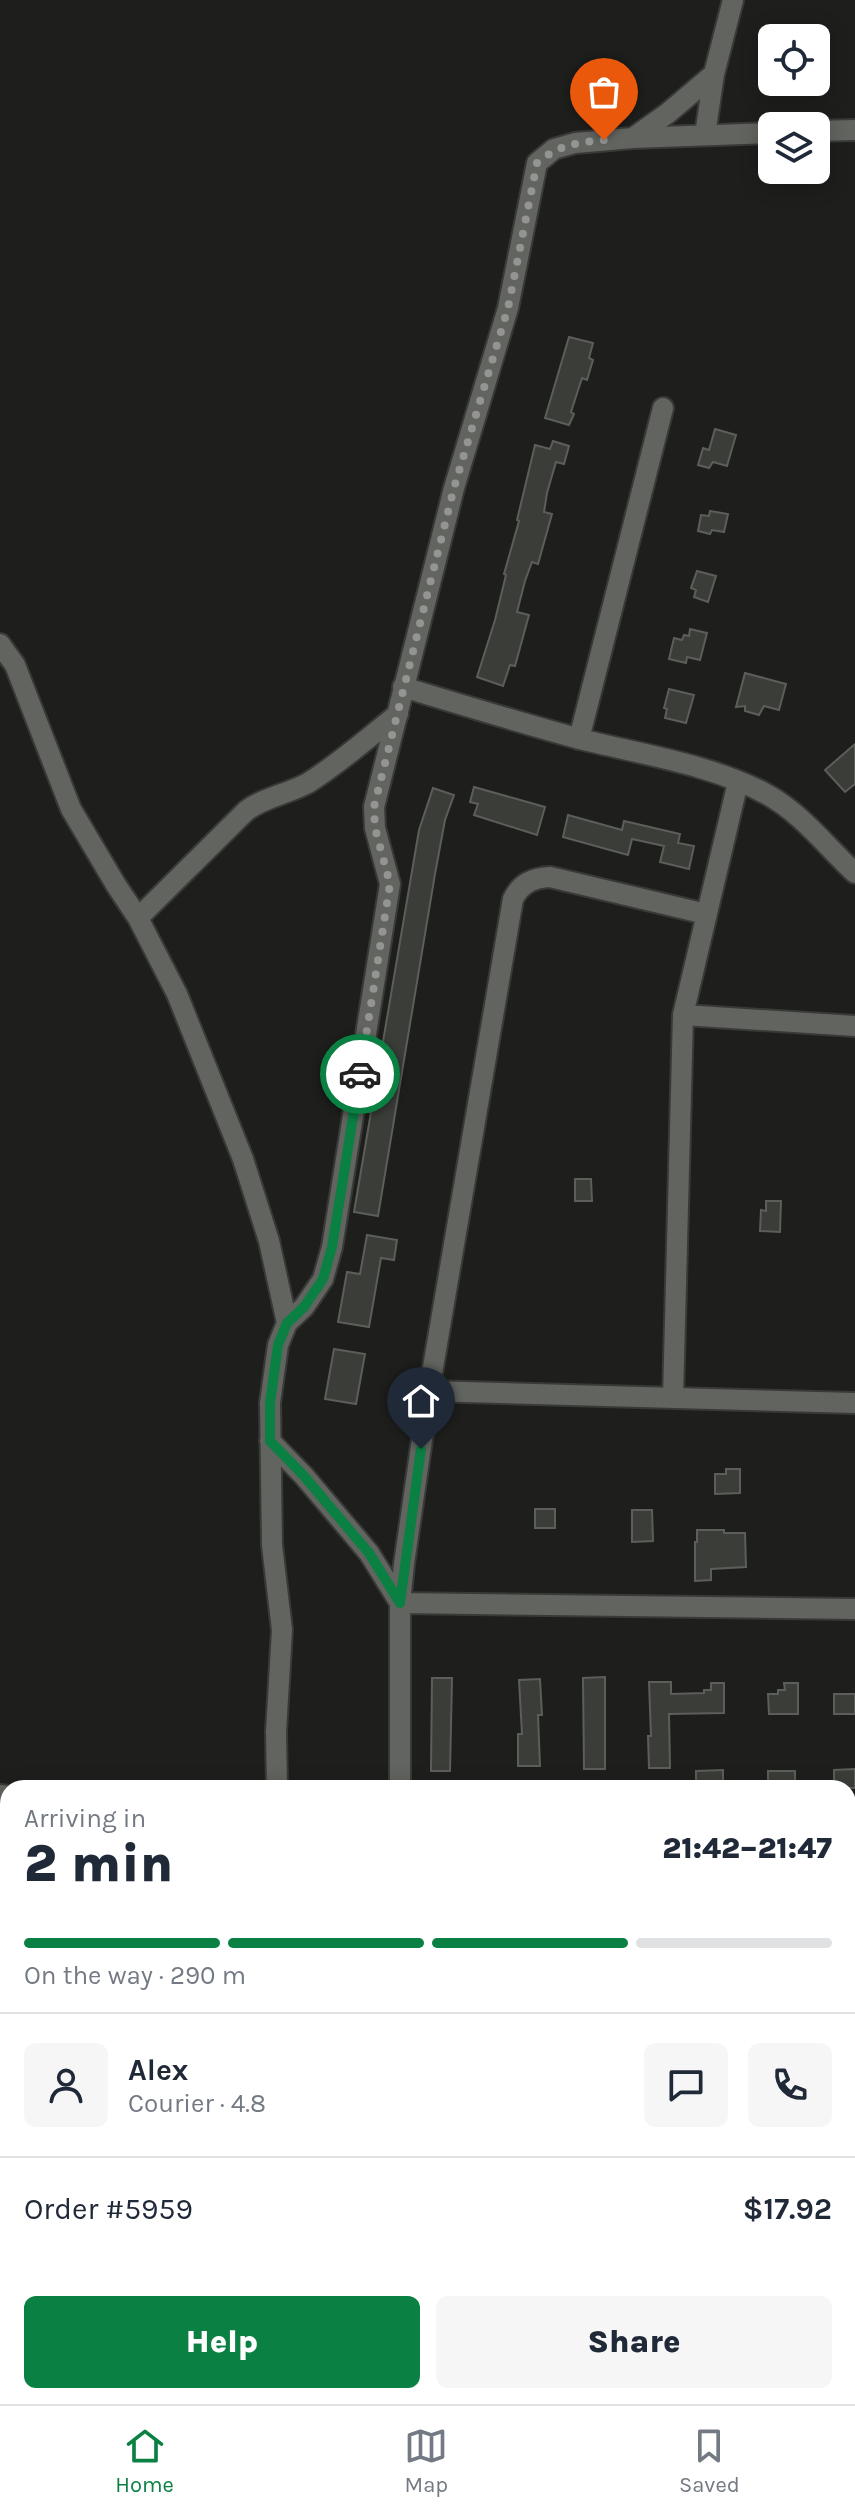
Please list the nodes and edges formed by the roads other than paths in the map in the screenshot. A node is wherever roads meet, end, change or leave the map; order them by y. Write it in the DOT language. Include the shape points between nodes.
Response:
graph roads {
  1 [pos="733,0"];
  2 [pos="714,74"];
  3 [pos="855,130"];
  4 [pos="830,131"];
  5 [pos="758,133"];
  6 [pos="705,135"];
  7 [pos="633,138"];
  8 [pos="663,408"];
  9 [pos="0,644"];
  10 [pos="403,687"];
  11 [pos="398,714"];
  12 [pos="579,739"];
  13 [pos="738,782"];
  14 [pos="855,873"];
  15 [pos="706,914"];
  16 [pos="138,918"];
  17 [pos="683,1015"];
  18 [pos="855,1026"];
  19 [pos="287,1323"];
  20 [pos="429,1391"];
  21 [pos="673,1398"];
  22 [pos="855,1403"];
  23 [pos="270,1441"];
  24 [pos="400,1603"];
  25 [pos="855,1609"];
  26 [pos="277,1780"];
  27 [pos="400,1780"];
  1 -- 2 [label="street"];
  2 -- 6 [label="street"];
  2 -- 7 [label="street"];
  3 -- 4 [label="street"];
  5 -- 6 [label="street"];
  6 -- 7 [label="street"];
  7 -- 10 [label="street" via="575,143 554,149 537,163 508,308"];
  8 -- 12 [label="street"];
  9 -- 16 [label="street" via="15,665 71,809"];
  10 -- 11 [label="street"];
  10 -- 12 [label="street"];
  11 -- 16 [label="street" via="313,780 246,811"];
  11 -- 19 [label="street" via="374,807 390,884 332,1247 323,1279"];
  12 -- 13 [label="street"];
  13 -- 14 [label="street" via="800,819"];
  13 -- 15 [label="street"];
  15 -- 17 [label="street"];
  15 -- 20 [label="street" via="550,877 534,878 517,891"];
  16 -- 19 [label="street" via="177,994 243,1159"];
  17 -- 18 [label="street"];
  17 -- 21 [label="street"];
  19 -- 23 [label="street" via="278,1345"];
  20 -- 21 [label="street"];
  20 -- 24 [label="street"];
  21 -- 22 [label="street"];
  23 -- 24 [label="street" via="369,1553"];
  23 -- 26 [label="street" via="272,1545 282,1630"];
  24 -- 25 [label="street"];
  24 -- 27 [label="street"];
}
